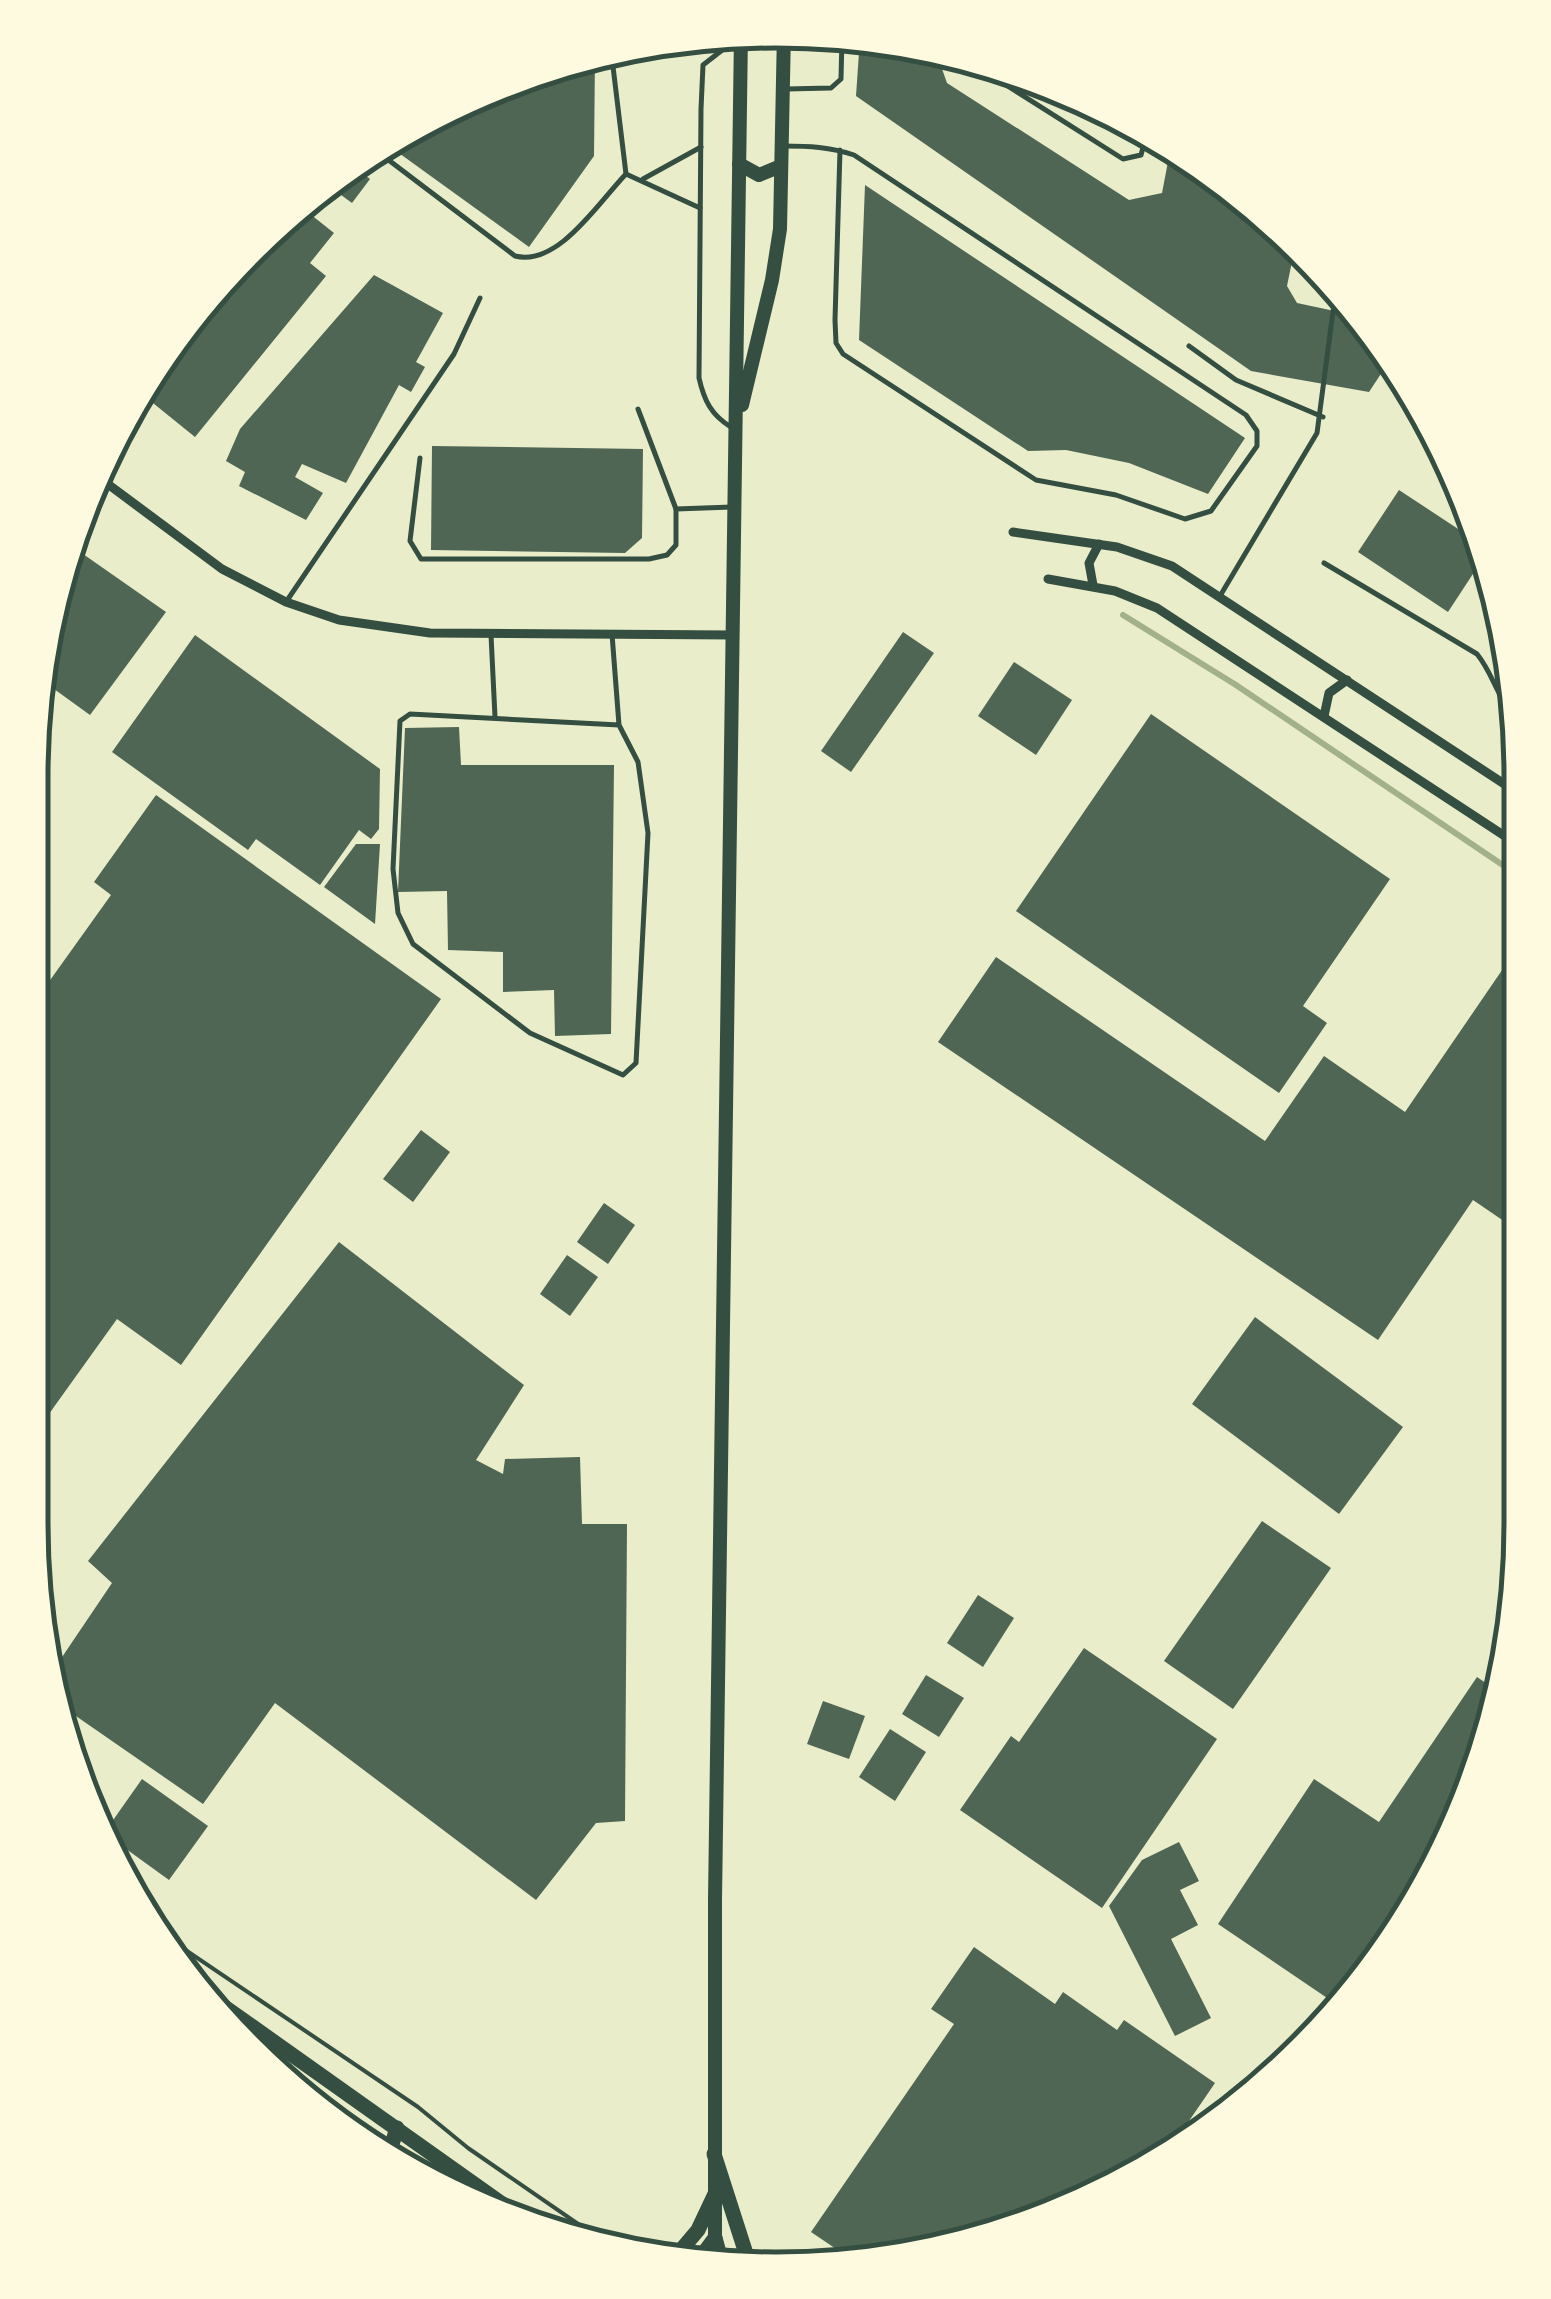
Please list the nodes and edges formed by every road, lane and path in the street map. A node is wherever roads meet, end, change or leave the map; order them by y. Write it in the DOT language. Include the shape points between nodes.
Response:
graph roads {
  1 [pos="783,48"];
  2 [pos="741,49"];
  3 [pos="722,50"];
  4 [pos="842,51"];
  5 [pos="613,66"];
  6 [pos="1005,85"];
  7 [pos="782,89"];
  8 [pos="782,146"];
  9 [pos="701,147"];
  10 [pos="1143,147"];
  11 [pos="840,150"];
  12 [pos="388,160"];
  13 [pos="739,164"];
  14 [pos="781,166"];
  15 [pos="626,174"];
  16 [pos="643,179"];
  17 [pos="700,208"];
  18 [pos="480,298"];
  19 [pos="1334,308"];
  20 [pos="1189,346"];
  21 [pos="638,409"];
  22 [pos="1322,418"];
  23 [pos="736,430"];
  24 [pos="420,458"];
  25 [pos="109,485"];
  26 [pos="735,507"];
  27 [pos="676,509"];
  28 [pos="1013,532"];
  29 [pos="1099,544"];
  30 [pos="1324,563"];
  31 [pos="1048,579"];
  32 [pos="1093,586"];
  33 [pos="1220,596"];
  34 [pos="286,602"];
  35 [pos="491,634"];
  36 [pos="612,634"];
  37 [pos="733,635"];
  38 [pos="1346,680"];
  39 [pos="1499,695"];
  40 [pos="1324,716"];
  41 [pos="495,717"];
  42 [pos="619,726"];
  43 [pos="1504,784"];
  44 [pos="1504,835"];
  45 [pos="187,1952"];
  46 [pos="244,2020"];
  47 [pos="397,2128"];
  48 [pos="393,2142"];
  49 [pos="714,2154"];
  50 [pos="482,2189"];
  51 [pos="715,2194"];
  52 [pos="581,2225"];
  53 [pos="715,2238"];
  54 [pos="685,2246"];
  55 [pos="708,2248"];
  56 [pos="718,2249"];
  57 [pos="745,2251"];
  1 -- 7 [label="main road"];
  2 -- 13 [label="main road"];
  3 -- 9 [label="lane" via="703,65"];
  4 -- 7 [label="lane" via="841,79 830,88"];
  5 -- 15 [label="lane"];
  6 -- 10 [label="lane" via="1122,159 1141,155"];
  7 -- 8 [label="main road"];
  8 -- 11 [label="lane"];
  8 -- 14 [label="main road"];
  9 -- 16 [label="lane"];
  9 -- 17 [label="lane"];
  11 -- 11 [label="lane" via="835,320 842,354 1036,480 1116,495 1185,519 1211,512 1257,446 1257,431 1246,415"];
  12 -- 15 [label="lane" via="514,256 531,260 550,253"];
  13 -- 14 [label="main road" via="759,175"];
  13 -- 23 [label="main road"];
  14 -- 23 [label="main road" via="776,257"];
  15 -- 16 [label="lane"];
  16 -- 17 [label="lane"];
  17 -- 23 [label="lane" via="699,378 718,419"];
  18 -- 34 [label="lane" via="454,354"];
  19 -- 22 [label="lane"];
  20 -- 22 [label="lane" via="1236,380"];
  21 -- 27 [label="lane"];
  22 -- 33 [label="lane"];
  23 -- 26 [label="main road"];
  24 -- 27 [label="lane" via="410,541 421,558 649,559 676,545"];
  25 -- 34 [label="street" via="198,553"];
  26 -- 27 [label="lane"];
  26 -- 37 [label="main road"];
  28 -- 29 [label="street"];
  29 -- 32 [label="street" via="1089,563"];
  29 -- 33 [label="street" via="1151,556"];
  30 -- 39 [label="lane" via="1477,654"];
  31 -- 32 [label="street"];
  32 -- 40 [label="street" via="1157,608"];
  33 -- 38 [label="street"];
  34 -- 35 [label="street" via="369,627"];
  35 -- 36 [label="street"];
  35 -- 41 [label="lane"];
  36 -- 37 [label="street"];
  36 -- 42 [label="lane"];
  37 -- 49 [label="main road"];
  38 -- 40 [label="street" via="1329,693"];
  38 -- 43 [label="street"];
  40 -- 44 [label="street"];
  41 -- 42 [label="lane"];
  41 -- 42 [label="lane" via="422,712 400,721 398,913 413,944 530,1033 623,1075 636,1063 648,833 638,762"];
  45 -- 52 [label="path" via="418,2106"];
  46 -- 47 [label="main road"];
  47 -- 48 [label="main road"];
  47 -- 50 [label="main road"];
  49 -- 51 [label="main road"];
  49 -- 57 [label="main road"];
  51 -- 53 [label="main road"];
  51 -- 54 [label="main road"];
  53 -- 55 [label="main road"];
  53 -- 56 [label="main road"];
}
